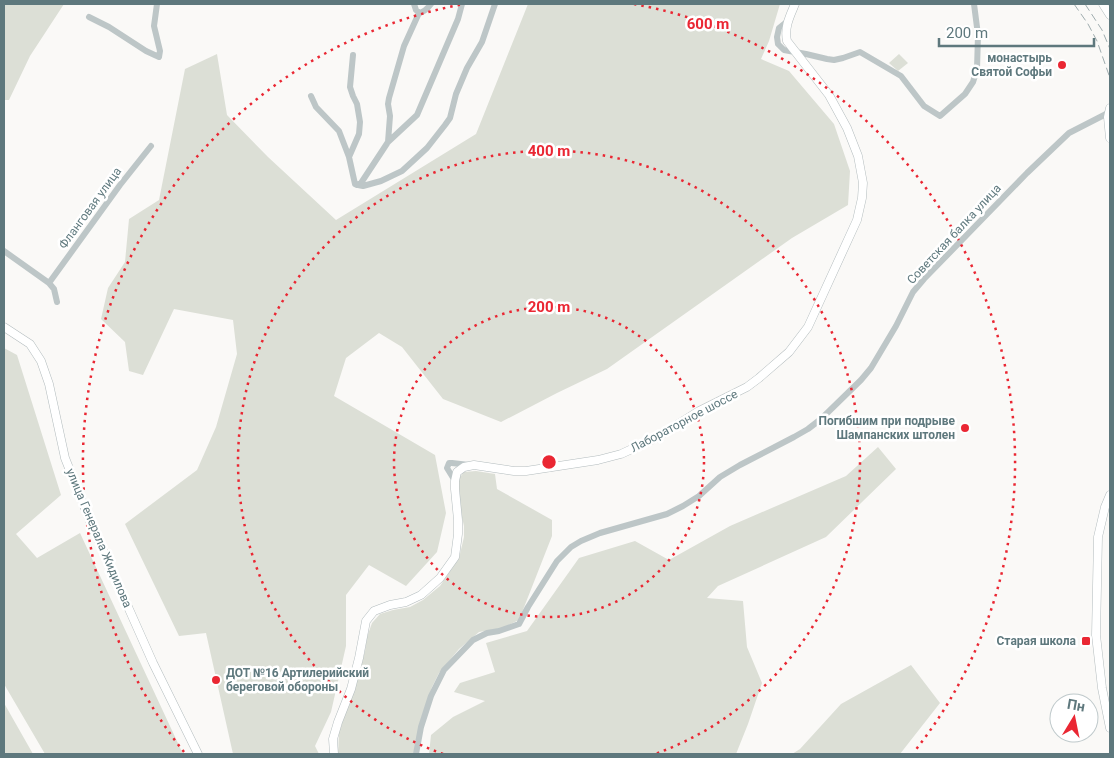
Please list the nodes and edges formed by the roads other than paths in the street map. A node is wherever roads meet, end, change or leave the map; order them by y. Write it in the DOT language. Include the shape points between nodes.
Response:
graph roads {
  1 [pos="157,4"];
  2 [pos="414,4"];
  3 [pos="430,4"];
  4 [pos="462,4"];
  5 [pos="496,4"];
  6 [pos="795,4"];
  7 [pos="974,4"];
  8 [pos="1103,4"];
  9 [pos="1110,8"];
  10 [pos="419,12"];
  11 [pos="1110,16"];
  12 [pos="89,18"];
  13 [pos="353,54"];
  14 [pos="797,55"];
  15 [pos="311,96"];
  16 [pos="1109,110"];
  17 [pos="1110,138"];
  18 [pos="388,142"];
  19 [pos="151,146"];
  20 [pos="349,157"];
  21 [pos="359,184"];
  22 [pos="4,251"];
  23 [pos="49,283"];
  24 [pos="57,302"];
  25 [pos="4,328"];
  26 [pos="469,465"];
  27 [pos="455,481"];
  28 [pos="1110,495"];
  29 [pos="1110,728"];
  30 [pos="198,754"];
  31 [pos="334,754"];
  32 [pos="416,754"];
  1 -- 12 [label="street" via="154,26 159,57 109,26"];
  2 -- 10 [label="street"];
  3 -- 10 [label="street"];
  4 -- 18 [label="street" via="417,115"];
  5 -- 21 [label="street" via="445,125 427,148 402,171 381,181"];
  6 -- 14 [label="main road, Лабораторное шоссе" via="786,34"];
  7 -- 14 [label="street" via="978,35 974,82 940,116 924,106 901,76 860,52 834,60"];
  8 -- 11 [label="main road"];
  9 -- 11 [label="main road"];
  10 -- 18 [label="street" via="404,46 389,98"];
  13 -- 20 [label="street" via="350,86 360,122 359,134"];
  14 -- 26 [label="main road, Лабораторное шоссе" via="829,95 847,128 864,183 856,220 808,327 789,352 748,387 621,454 526,471"];
  15 -- 20 [label="street" via="316,107 339,131"];
  16 -- 17 [label="main road"];
  16 -- 32 [label="street, Советская балка улица" via="1069,133 924,279 871,368 821,419 720,477 699,496 667,514 600,533 571,547 557,561 519,624 473,640 444,670 431,696"];
  18 -- 21 [label="street"];
  19 -- 23 [label="street, Фланговая улица"];
  20 -- 21 [label="street" via="353,179 355,184"];
  22 -- 23 [label="street"];
  23 -- 24 [label="street"];
  25 -- 30 [label="main road, улица Генерала Жидилова" via="30,344 41,361 65,458 92,526 152,663"];
  26 -- 27 [label="main road" via="457,472"];
  26 -- 27 [label="street" via="449,464 446,468"];
  27 -- 31 [label="main road" via="458,520 455,557 440,578 421,595 374,611 366,621 351,689 333,739"];
  28 -- 29 [label="main road" via="1098,536 1096,621 1102,688"];
}
